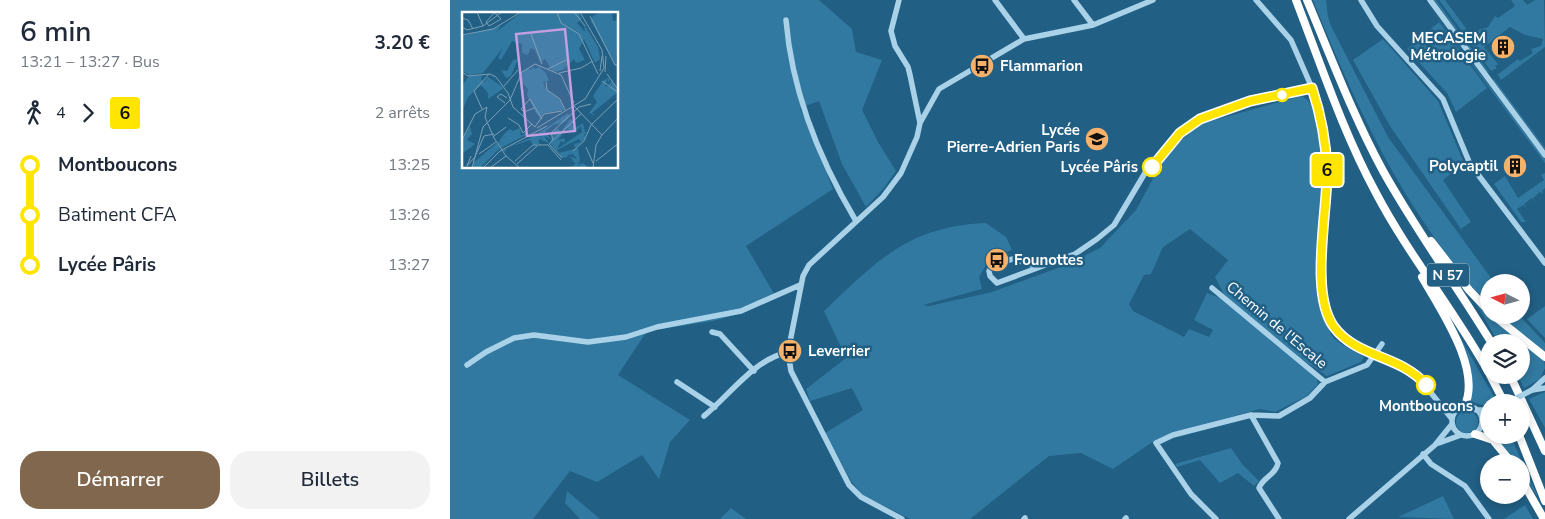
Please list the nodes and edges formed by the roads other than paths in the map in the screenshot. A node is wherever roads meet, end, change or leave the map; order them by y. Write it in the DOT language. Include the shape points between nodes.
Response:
graph roads {
  1 [pos="899,0"];
  2 [pos="995,0"];
  3 [pos="1074,0"];
  4 [pos="1153,0"];
  5 [pos="1256,0"];
  6 [pos="1296,0"];
  7 [pos="1307,0"];
  8 [pos="1360,0"];
  9 [pos="1430,0"];
  10 [pos="786,20"];
  11 [pos="1093,25"];
  12 [pos="1024,39"];
  13 [pos="1312,88"];
  14 [pos="920,123"];
  15 [pos="1545,155"];
  16 [pos="1405,209"];
  17 [pos="856,222"];
  18 [pos="1405,241"];
  19 [pos="1545,263"];
  20 [pos="1038,267"];
  21 [pos="800,285"];
  22 [pos="1212,288"];
  23 [pos="1480,302"];
  24 [pos="1504,324"];
  25 [pos="712,332"];
  26 [pos="1486,334"];
  27 [pos="1382,344"];
  28 [pos="788,352"];
  29 [pos="1376,355"];
  30 [pos="1545,357"];
  31 [pos="1480,360"];
  32 [pos="468,365"];
  33 [pos="754,371"];
  34 [pos="1545,378"];
  35 [pos="677,382"];
  36 [pos="1325,382"];
  37 [pos="1514,384"];
  38 [pos="1545,388"];
  39 [pos="1532,390"];
  40 [pos="1524,394"];
  41 [pos="1440,402"];
  42 [pos="715,407"];
  43 [pos="1461,408"];
  44 [pos="1476,410"];
  45 [pos="1480,410"];
  46 [pos="1251,415"];
  47 [pos="1480,415"];
  48 [pos="704,416"];
  49 [pos="1452,421"];
  50 [pos="1480,427"];
  51 [pos="1475,434"];
  52 [pos="1461,435"];
  53 [pos="1523,444"];
  54 [pos="1435,445"];
  55 [pos="1545,451"];
  56 [pos="1423,454"];
  57 [pos="1504,454"];
  58 [pos="1530,495"];
  59 [pos="1545,501"];
  60 [pos="902,519"];
  61 [pos="1216,519"];
  62 [pos="1279,519"];
  63 [pos="1350,519"];
  64 [pos="1489,519"];
  65 [pos="1544,519"];
  1 -- 14 [label="street" via="892,39 908,67"];
  2 -- 12 [label="street"];
  3 -- 11 [label="street"];
  4 -- 11 [label="street"];
  5 -- 13 [label="street" via="1292,40"];
  6 -- 18 [label="highway, N 57" via="1358,157"];
  7 -- 16 [label="highway, N 57" via="1369,144"];
  8 -- 19 [label="street" via="1377,26 1443,99 1470,164"];
  9 -- 15 [label="street"];
  10 -- 17 [label="street" via="788,51 804,111 831,178"];
  11 -- 12 [label="street"];
  12 -- 14 [label="street" via="939,89"];
  13 -- 20 [label="street" via="1250,101 1190,125 1145,173 1114,225 1074,254"];
  13 -- 29 [label="street" via="1323,125 1326,150 1322,238 1325,309 1340,334"];
  14 -- 17 [label="street" via="911,154 901,173 883,197"];
  16 -- 23 [label="highway"];
  16 -- 26 [label="highway, N 57"];
  17 -- 21 [label="street" via="809,265"];
  18 -- 31 [label="highway, N 57"];
  18 -- 43 [label="highway" via="1448,322 1463,358 1469,396"];
  20 -- 20 [label="street" via="1008,260 993,264 989,271 993,281 999,284"];
  21 -- 28 [label="street"];
  21 -- 32 [label="street" via="741,311 626,336 588,342 534,335 514,338"];
  22 -- 36 [label="street, Chemin de l'Escale"];
  24 -- 30 [label="highway"];
  25 -- 33 [label="street" via="720,334"];
  27 -- 29 [label="street"];
  28 -- 33 [label="street"];
  28 -- 60 [label="street" via="790,371 849,485 861,497"];
  29 -- 36 [label="street" via="1367,365"];
  29 -- 41 [label="street" via="1408,369"];
  33 -- 42 [label="street"];
  34 -- 39 [label="street"];
  35 -- 42 [label="street"];
  36 -- 46 [label="street" via="1310,398 1279,416"];
  37 -- 55 [label="highway"];
  38 -- 39 [label="street"];
  39 -- 40 [label="street, bridge"];
  41 -- 43 [label="street" via="1451,408"];
  41 -- 49 [label="street"];
  42 -- 48 [label="street"];
  43 -- 44 [label="street"];
  43 -- 49 [label="street"];
  44 -- 45 [label="street"];
  44 -- 47 [label="street"];
  46 -- 61 [label="street" via="1173,435 1156,443 1191,494"];
  46 -- 62 [label="street" via="1278,463 1260,488"];
  49 -- 52 [label="street" via="1455,431"];
  49 -- 54 [label="street"];
  50 -- 51 [label="street"];
  51 -- 52 [label="street"];
  51 -- 57 [label="highway" via="1492,440"];
  52 -- 54 [label="street"];
  53 -- 59 [label="highway"];
  54 -- 56 [label="street"];
  56 -- 63 [label="street"];
  56 -- 64 [label="street" via="1431,464 1465,486"];
  58 -- 65 [label="highway"];
}
